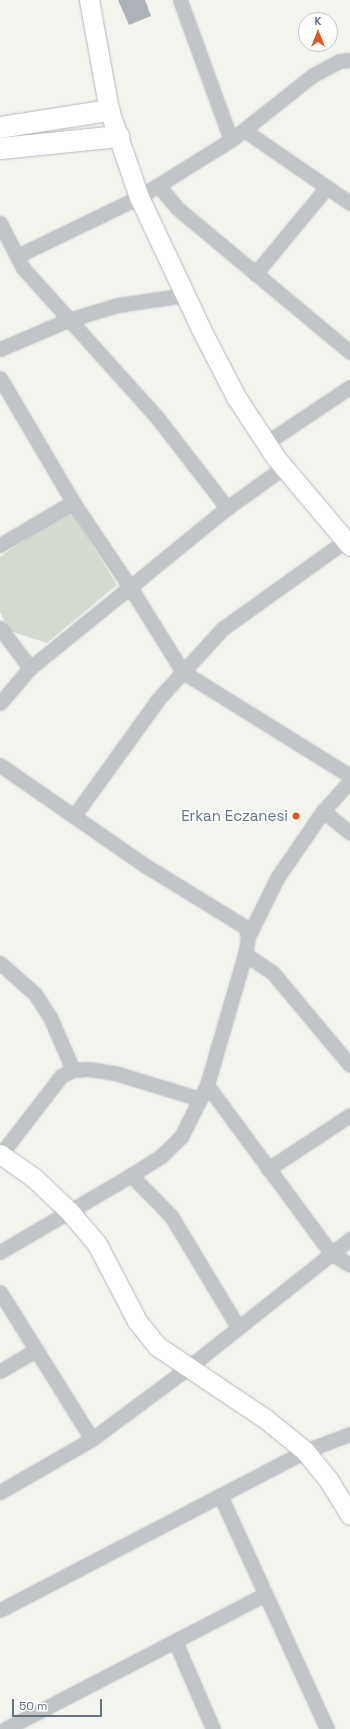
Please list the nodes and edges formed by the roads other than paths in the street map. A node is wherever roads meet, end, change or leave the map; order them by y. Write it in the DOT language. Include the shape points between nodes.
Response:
graph roads {
  1 [pos="89,0"];
  2 [pos="180,0"];
  3 [pos="350,60"];
  4 [pos="109,110"];
  5 [pos="0,127"];
  6 [pos="244,130"];
  7 [pos="118,136"];
  8 [pos="232,140"];
  9 [pos="0,148"];
  10 [pos="158,186"];
  11 [pos="327,188"];
  12 [pos="140,197"];
  13 [pos="350,204"];
  14 [pos="0,223"];
  15 [pos="17,256"];
  16 [pos="255,274"];
  17 [pos="186,295"];
  18 [pos="68,320"];
  19 [pos="0,349"];
  20 [pos="350,352"];
  21 [pos="0,378"];
  22 [pos="350,387"];
  23 [pos="266,443"];
  24 [pos="284,467"];
  25 [pos="73,502"];
  26 [pos="227,508"];
  27 [pos="348,543"];
  28 [pos="0,545"];
  29 [pos="130,587"];
  30 [pos="0,628"];
  31 [pos="30,668"];
  32 [pos="183,672"];
  33 [pos="0,703"];
  34 [pos="0,765"];
  35 [pos="350,776"];
  36 [pos="350,781"];
  37 [pos="323,812"];
  38 [pos="74,816"];
  39 [pos="350,833"];
  40 [pos="248,937"];
  41 [pos="245,954"];
  42 [pos="0,963"];
  43 [pos="350,1065"];
  44 [pos="73,1070"];
  45 [pos="207,1085"];
  46 [pos="200,1099"];
  47 [pos="350,1115"];
  48 [pos="0,1154"];
  49 [pos="268,1169"];
  50 [pos="131,1175"];
  51 [pos="69,1210"];
  52 [pos="350,1239"];
  53 [pos="0,1252"];
  54 [pos="331,1254"];
  55 [pos="350,1265"];
  56 [pos="0,1292"];
  57 [pos="238,1327"];
  58 [pos="36,1350"];
  59 [pos="189,1367"];
  60 [pos="0,1371"];
  61 [pos="350,1434"];
  62 [pos="92,1438"];
  63 [pos="305,1451"];
  64 [pos="0,1492"];
  65 [pos="220,1495"];
  66 [pos="350,1515"];
  67 [pos="265,1594"];
  68 [pos="0,1610"];
  69 [pos="174,1641"];
  70 [pos="5,1729"];
  71 [pos="213,1729"];
  72 [pos="327,1729"];
  1 -- 4 [label="main road"];
  2 -- 8 [label="street"];
  3 -- 6 [label="street" via="339,61 313,75"];
  4 -- 5 [label="main road"];
  4 -- 7 [label="main road"];
  6 -- 8 [label="street"];
  6 -- 11 [label="street"];
  7 -- 9 [label="main road"];
  7 -- 12 [label="main road"];
  8 -- 10 [label="street"];
  10 -- 12 [label="street"];
  10 -- 16 [label="street" via="177,208"];
  11 -- 13 [label="street"];
  11 -- 16 [label="street"];
  12 -- 15 [label="street"];
  12 -- 17 [label="main road"];
  14 -- 15 [label="street"];
  15 -- 18 [label="street" via="23,268"];
  16 -- 20 [label="street"];
  17 -- 18 [label="street" via="118,305"];
  17 -- 23 [label="main road" via="236,397"];
  18 -- 19 [label="street"];
  18 -- 26 [label="street" via="156,416"];
  21 -- 25 [label="street"];
  22 -- 23 [label="street"];
  23 -- 24 [label="main road"];
  24 -- 26 [label="street"];
  24 -- 27 [label="main road"];
  25 -- 28 [label="street"];
  25 -- 29 [label="street"];
  26 -- 29 [label="street"];
  27 -- 32 [label="street" via="222,629"];
  29 -- 31 [label="street"];
  29 -- 32 [label="street"];
  30 -- 31 [label="street"];
  31 -- 33 [label="street"];
  32 -- 35 [label="street"];
  32 -- 38 [label="street" via="159,698"];
  34 -- 38 [label="street"];
  36 -- 37 [label="street"];
  37 -- 39 [label="street"];
  37 -- 40 [label="street" via="277,878"];
  38 -- 40 [label="street" via="146,866 245,927"];
  40 -- 41 [label="street"];
  41 -- 43 [label="street" via="273,973"];
  41 -- 45 [label="street"];
  42 -- 44 [label="street" via="35,994 50,1016"];
  44 -- 46 [label="street" via="89,1069 115,1073"];
  44 -- 48 [label="street" via="61,1076"];
  45 -- 46 [label="street"];
  45 -- 49 [label="street"];
  46 -- 50 [label="street" via="180,1137 161,1156"];
  47 -- 49 [label="street"];
  48 -- 51 [label="main road" via="32,1176"];
  49 -- 54 [label="street"];
  50 -- 51 [label="street"];
  50 -- 57 [label="street" via="171,1216"];
  51 -- 53 [label="street"];
  51 -- 59 [label="main road" via="97,1244 137,1321 157,1346"];
  52 -- 54 [label="street"];
  54 -- 55 [label="street"];
  54 -- 57 [label="street"];
  56 -- 58 [label="street"];
  57 -- 59 [label="street"];
  58 -- 60 [label="street"];
  58 -- 62 [label="street"];
  59 -- 62 [label="street"];
  59 -- 63 [label="main road" via="267,1420"];
  61 -- 63 [label="street"];
  62 -- 64 [label="street"];
  63 -- 65 [label="street"];
  63 -- 66 [label="main road" via="328,1479"];
  65 -- 67 [label="street"];
  65 -- 68 [label="street"];
  67 -- 69 [label="street"];
  67 -- 72 [label="street"];
  69 -- 70 [label="street"];
  69 -- 71 [label="street"];
}
